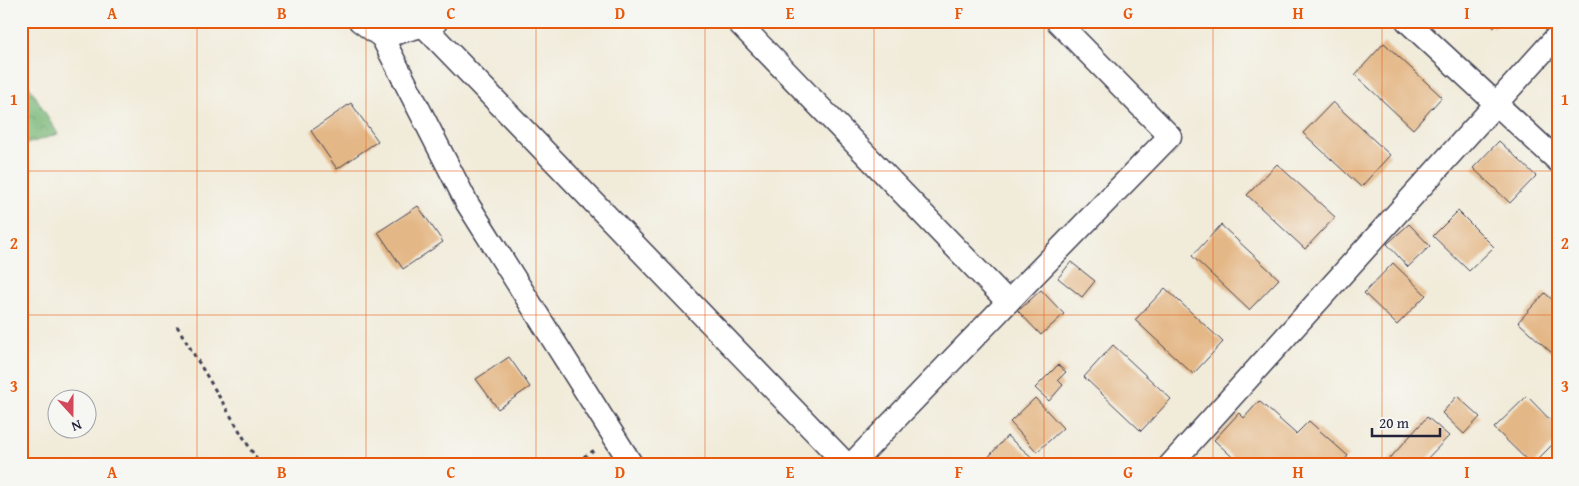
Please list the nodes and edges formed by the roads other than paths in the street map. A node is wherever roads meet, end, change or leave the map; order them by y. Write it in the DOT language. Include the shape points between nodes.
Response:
graph roads {
  1 [pos="360,21"];
  2 [pos="737,21"];
  3 [pos="1058,21"];
  4 [pos="1407,21"];
  5 [pos="430,23"];
  6 [pos="1558,35"];
  7 [pos="382,38"];
  8 [pos="1496,104"];
  9 [pos="1558,161"];
  10 [pos="1008,302"];
  11 [pos="632,465"];
  12 [pos="849,465"];
  13 [pos="1170,465"];
  1 -- 7 [label="street"];
  2 -- 10 [label="street"];
  3 -- 10 [label="street" via="1170,136"];
  4 -- 8 [label="street"];
  5 -- 7 [label="street"];
  5 -- 12 [label="street"];
  6 -- 8 [label="street"];
  7 -- 11 [label="street" via="467,203"];
  8 -- 9 [label="street"];
  8 -- 13 [label="street"];
  10 -- 12 [label="street"];
}
